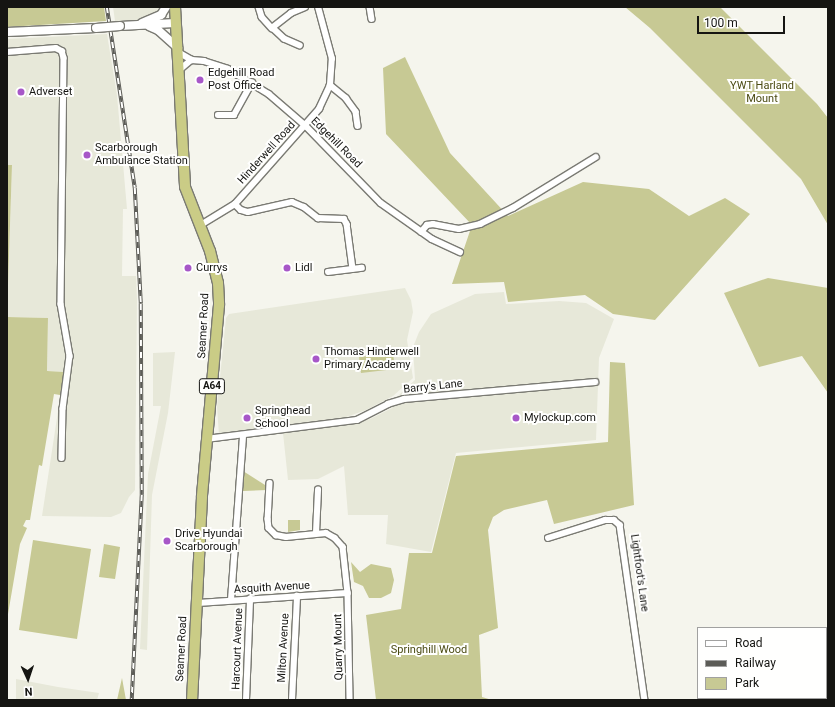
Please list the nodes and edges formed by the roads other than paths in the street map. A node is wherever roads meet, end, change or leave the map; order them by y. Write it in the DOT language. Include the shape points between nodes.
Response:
graph roads {
  1 [pos="166,7"];
  2 [pos="175,7"];
  3 [pos="259,7"];
  4 [pos="305,7"];
  5 [pos="318,7"];
  6 [pos="370,7"];
  7 [pos="372,19"];
  8 [pos="175,23"];
  9 [pos="138,25"];
  10 [pos="147,25"];
  11 [pos="272,28"];
  12 [pos="7,32"];
  13 [pos="300,46"];
  14 [pos="178,50"];
  15 [pos="7,52"];
  16 [pos="192,60"];
  17 [pos="180,70"];
  18 [pos="252,83"];
  19 [pos="330,85"];
  20 [pos="218,115"];
  21 [pos="306,126"];
  22 [pos="358,126"];
  23 [pos="596,157"];
  24 [pos="235,204"];
  25 [pos="199,226"];
  26 [pos="421,232"];
  27 [pos="460,252"];
  28 [pos="362,268"];
  29 [pos="353,269"];
  30 [pos="328,272"];
  31 [pos="595,382"];
  32 [pos="243,435"];
  33 [pos="206,440"];
  34 [pos="62,458"];
  35 [pos="270,483"];
  36 [pos="318,490"];
  37 [pos="316,533"];
  38 [pos="548,538"];
  39 [pos="348,593"];
  40 [pos="297,596"];
  41 [pos="250,599"];
  42 [pos="231,600"];
  43 [pos="196,603"];
  44 [pos="192,700"];
  45 [pos="246,700"];
  46 [pos="292,700"];
  47 [pos="350,700"];
  48 [pos="645,700"];
  1 -- 9 [label="main road" via="160,15"];
  2 -- 8 [label="highway, Seamer Road / A64"];
  3 -- 11 [label="street" via="262,17"];
  4 -- 11 [label="street" via="291,13"];
  5 -- 19 [label="street, Hinderwell Road" via="330,44"];
  6 -- 7 [label="street"];
  8 -- 10 [label="main road"];
  8 -- 14 [label="highway, Seamer Road / A64"];
  9 -- 10 [label="main road"];
  9 -- 12 [label="main road, bridge"];
  10 -- 14 [label="main road" via="158,30"];
  11 -- 13 [label="street" via="284,39"];
  14 -- 16 [label="street, Edgehill Road"];
  14 -- 17 [label="highway, Seamer Road / A64"];
  15 -- 34 [label="street" via="56,48 62,51 64,58 61,304 70,356 63,409"];
  16 -- 17 [label="street" via="184,64"];
  16 -- 18 [label="street, Edgehill Road" via="228,69"];
  17 -- 25 [label="highway, Seamer Road / A64" via="184,181"];
  18 -- 20 [label="street" via="234,115"];
  18 -- 21 [label="street, Edgehill Road"];
  19 -- 21 [label="street, Hinderwell Road" via="319,110"];
  19 -- 22 [label="street" via="346,98 356,112"];
  21 -- 24 [label="street, Hinderwell Road" via="276,155"];
  21 -- 26 [label="street, Edgehill Road" via="381,203"];
  23 -- 26 [label="street" via="513,208 480,224 459,229 433,224 427,225"];
  24 -- 25 [label="street, Hinderwell Road"];
  24 -- 29 [label="street" via="248,212 292,202 304,207 318,218 344,219 347,224"];
  25 -- 33 [label="highway, Seamer Road / A64" via="214,267 219,305"];
  26 -- 27 [label="street, Edgehill Road"];
  28 -- 29 [label="street"];
  29 -- 30 [label="street"];
  31 -- 32 [label="street, Barry's Lane" via="404,399 357,420"];
  32 -- 33 [label="street, Barry's Lane"];
  32 -- 42 [label="street"];
  33 -- 43 [label="highway, Seamer Road / A64"];
  35 -- 37 [label="street" via="269,528 276,535 286,537"];
  36 -- 37 [label="street"];
  37 -- 39 [label="street, Quarry Mount" via="326,533 343,547"];
  38 -- 48 [label="street, Lightfoot's Lane" via="605,520 614,520 620,525"];
  39 -- 40 [label="street, Asquith Avenue"];
  39 -- 47 [label="street, Quarry Mount"];
  40 -- 41 [label="street, Asquith Avenue"];
  40 -- 46 [label="street, Milton Avenue"];
  41 -- 42 [label="street, Asquith Avenue"];
  41 -- 45 [label="street, Harcourt Avenue"];
  42 -- 43 [label="street, Asquith Avenue"];
  43 -- 44 [label="highway, Seamer Road / A64"];
}
